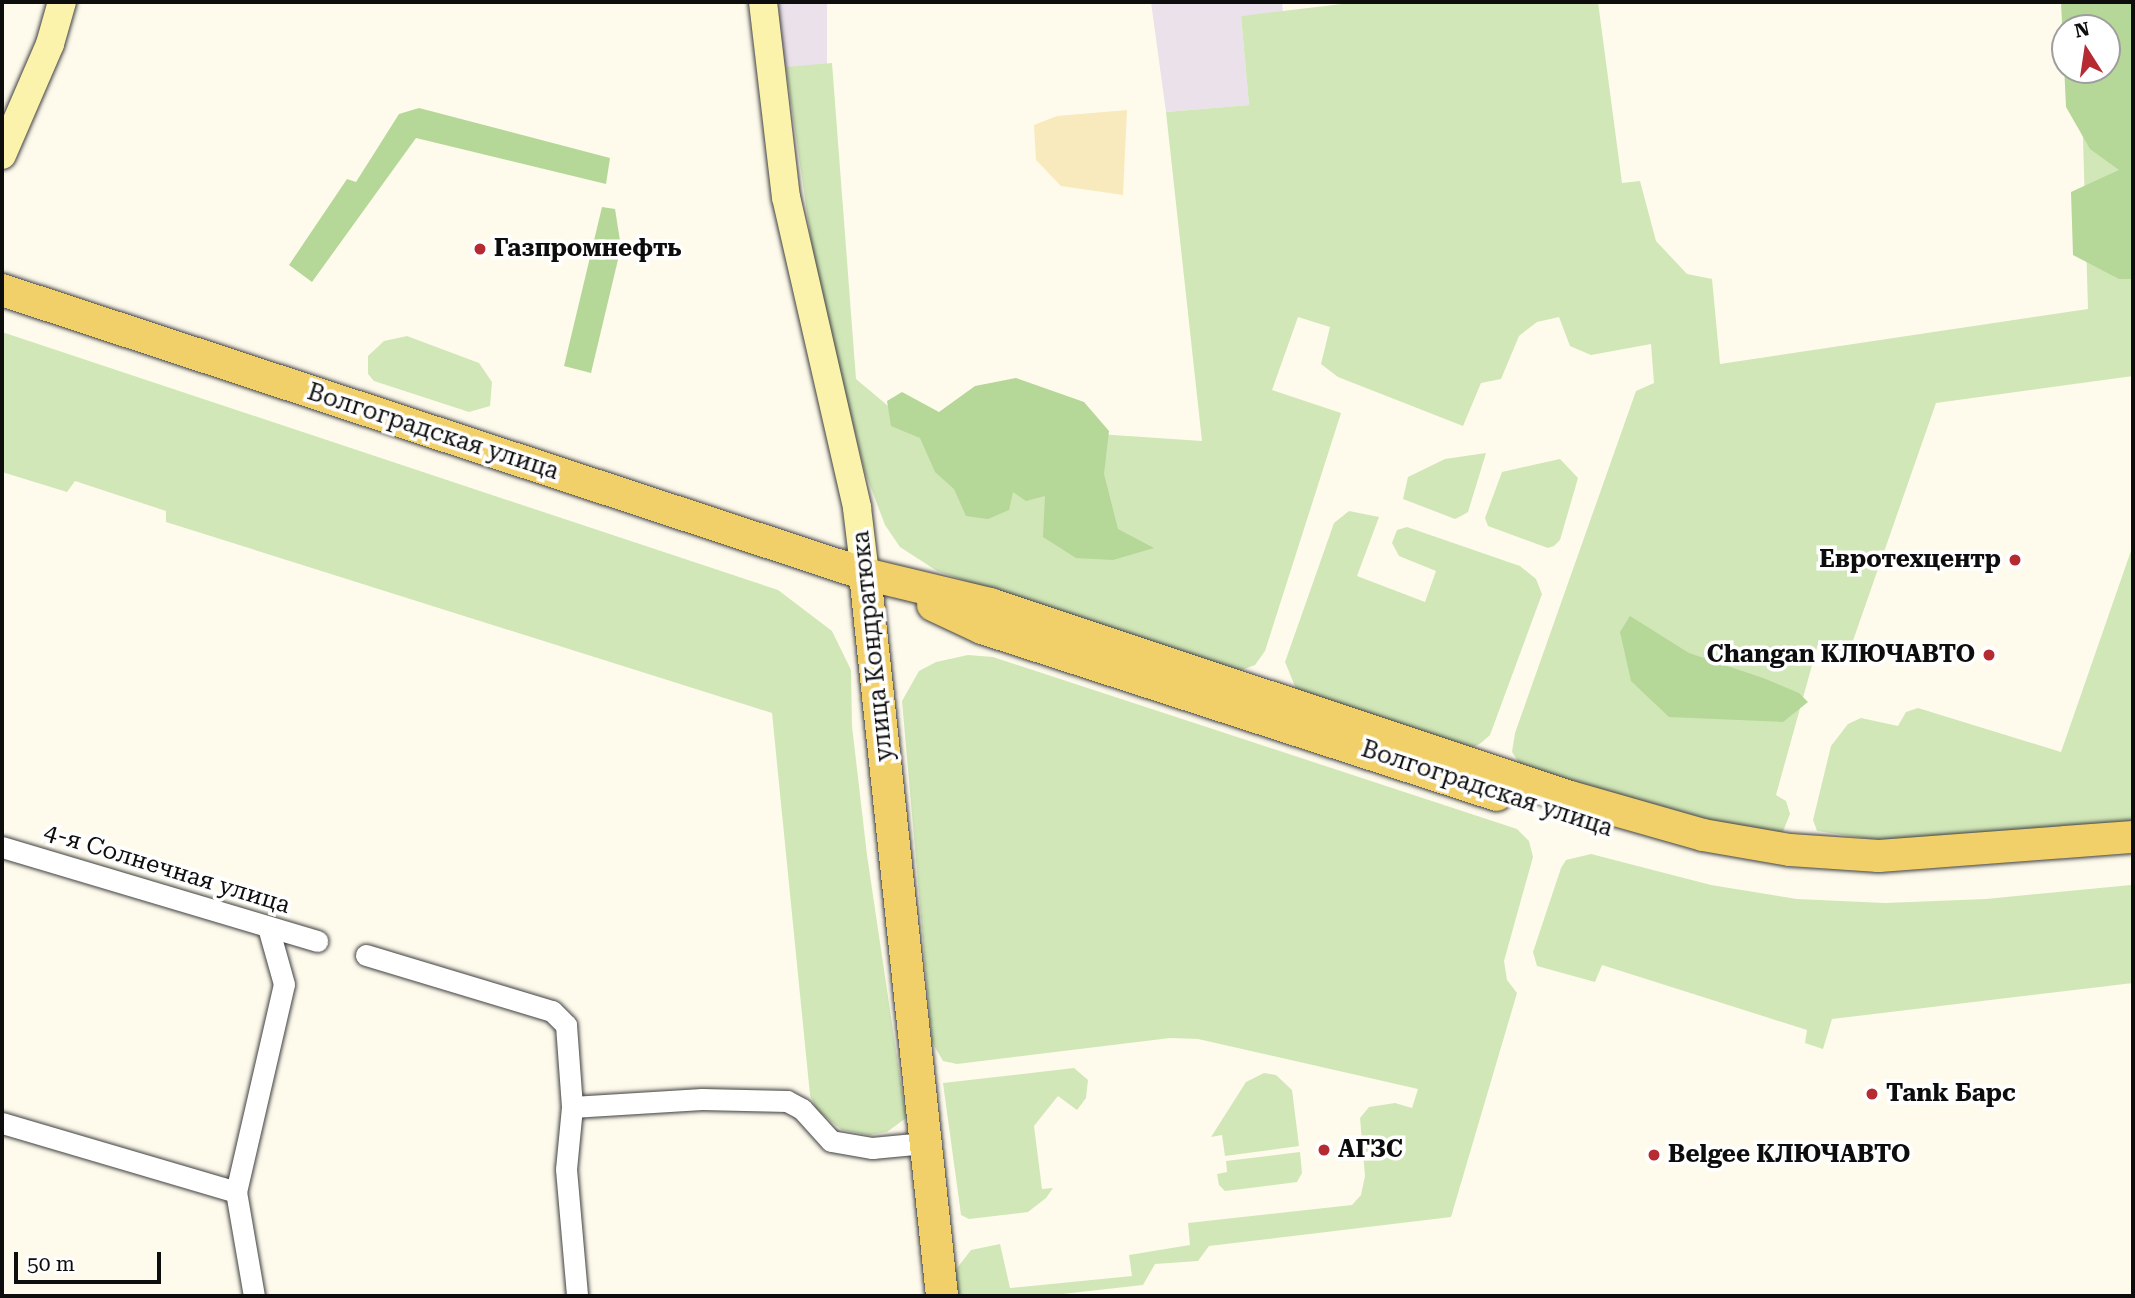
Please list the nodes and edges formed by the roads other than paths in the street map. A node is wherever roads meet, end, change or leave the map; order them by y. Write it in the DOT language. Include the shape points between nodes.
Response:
graph roads {
  1 [pos="62,2"];
  2 [pos="763,2"];
  3 [pos="2,155"];
  4 [pos="2,290"];
  5 [pos="865,574"];
  6 [pos="2133,836"];
  7 [pos="2,847"];
  8 [pos="2133,856"];
  9 [pos="268,927"];
  10 [pos="317,941"];
  11 [pos="366,956"];
  12 [pos="572,1107"];
  13 [pos="2,1124"];
  14 [pos="925,1143"];
  15 [pos="236,1192"];
  16 [pos="254,1296"];
  17 [pos="577,1296"];
  18 [pos="942,1296"];
  1 -- 3 [label="street" via="50,44"];
  2 -- 5 [label="street, улица Кондратюка" via="786,197 857,508"];
  4 -- 5 [label="main road, Волгоградская улица"];
  5 -- 6 [label="main road, Волгоградская улица" via="990,604 1570,797 1703,835 1790,850 1879,856"];
  5 -- 8 [label="main road, Волгоградская улица" via="982,628 1696,855 1781,870 1877,876 1956,874"];
  5 -- 14 [label="main road, улица Кондратюка"];
  7 -- 9 [label="street, 4-я Солнечная улица"];
  9 -- 10 [label="street, 4-я Солнечная улица"];
  9 -- 15 [label="street" via="284,984"];
  11 -- 12 [label="street" via="552,1011 566,1026"];
  12 -- 14 [label="street" via="702,1099 787,1101 802,1109 831,1141 872,1148"];
  12 -- 17 [label="street" via="566,1169"];
  13 -- 15 [label="street"];
  14 -- 18 [label="main road, улица Кондратюка"];
  15 -- 16 [label="street"];
}
